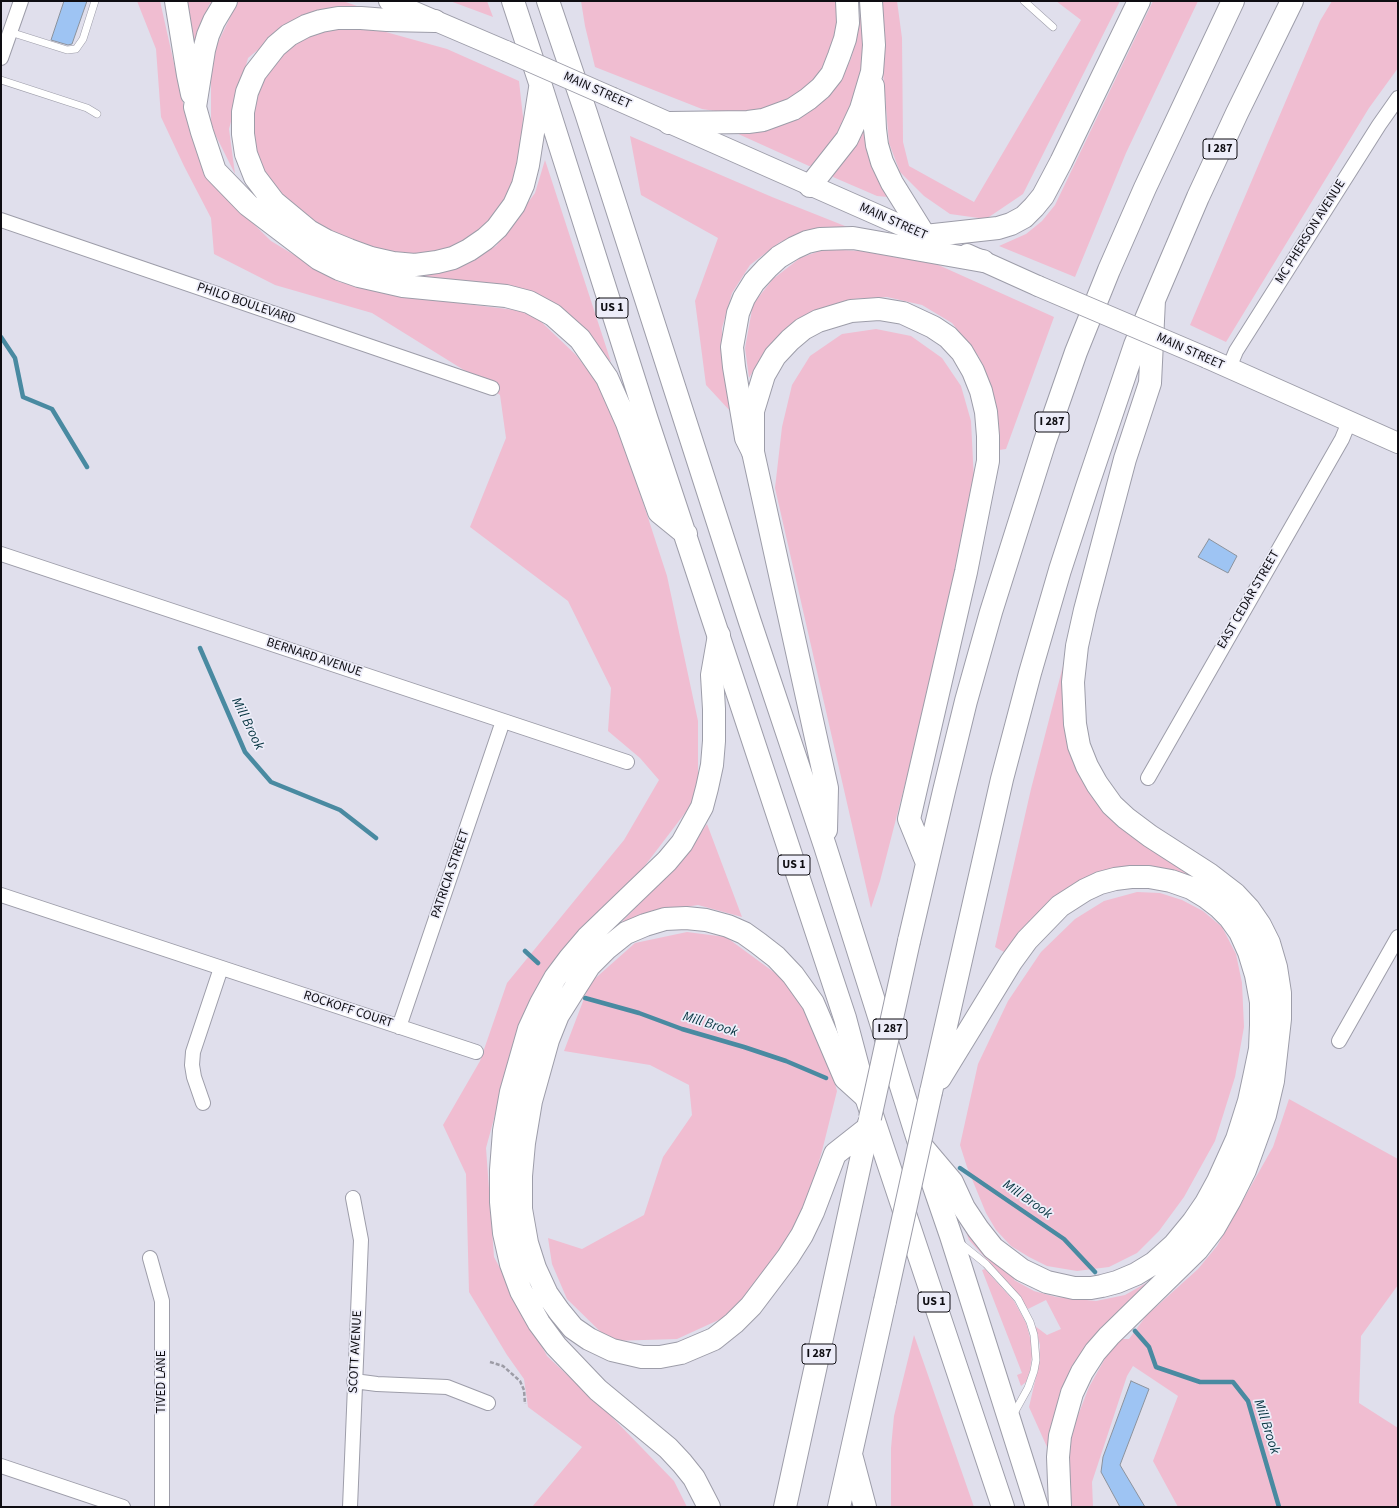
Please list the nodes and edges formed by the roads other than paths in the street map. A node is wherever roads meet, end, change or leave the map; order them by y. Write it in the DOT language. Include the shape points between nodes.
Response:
graph roads {
  1 [pos="20,1"];
  2 [pos="95,1"];
  3 [pos="176,1"];
  4 [pos="226,1"];
  5 [pos="389,1"];
  6 [pos="513,1"];
  7 [pos="548,1"];
  8 [pos="566,1"];
  9 [pos="847,1"];
  10 [pos="871,1"];
  11 [pos="1024,1"];
  12 [pos="1139,1"];
  13 [pos="1233,1"];
  14 [pos="1292,1"];
  15 [pos="435,21"];
  16 [pos="1053,27"];
  17 [pos="10,32"];
  18 [pos="560,36"];
  19 [pos="1,58"];
  20 [pos="872,72"];
  21 [pos="1,80"];
  22 [pos="540,82"];
  23 [pos="1398,98"];
  24 [pos="195,107"];
  25 [pos="97,114"];
  26 [pos="669,123"];
  27 [pos="810,186"];
  28 [pos="1,220"];
  29 [pos="925,236"];
  30 [pos="983,261"];
  31 [pos="1154,300"];
  32 [pos="1229,368"];
  33 [pos="492,388"];
  34 [pos="1349,422"];
  35 [pos="1398,443"];
  36 [pos="753,452"];
  37 [pos="686,534"];
  38 [pos="1,554"];
  39 [pos="719,634"];
  40 [pos="503,721"];
  41 [pos="627,762"];
  42 [pos="1148,778"];
  43 [pos="825,846"];
  44 [pos="927,863"];
  45 [pos="1,895"];
  46 [pos="1398,937"];
  47 [pos="221,968"];
  48 [pos="399,1027"];
  49 [pos="1339,1041"];
  50 [pos="476,1052"];
  51 [pos="943,1060"];
  52 [pos="203,1103"];
  53 [pos="868,1115"];
  54 [pos="919,1143"];
  55 [pos="353,1198"];
  56 [pos="951,1236"];
  57 [pos="150,1258"];
  58 [pos="354,1381"];
  59 [pos="488,1403"];
  60 [pos="1009,1422"];
  61 [pos="851,1455"];
  62 [pos="1,1466"];
  63 [pos="123,1507"];
  64 [pos="162,1507"];
  65 [pos="350,1507"];
  66 [pos="709,1507"];
  67 [pos="785,1507"];
  68 [pos="839,1507"];
  69 [pos="865,1507"];
  70 [pos="1003,1507"];
  71 [pos="1037,1507"];
  72 [pos="1060,1507"];
  1 -- 17 [label="street"];
  2 -- 17 [label="lane" via="83,39 76,49 67,50"];
  3 -- 24 [label="highway"];
  4 -- 24 [label="highway" via="208,35"];
  5 -- 15 [label="main road, MAIN STREET"];
  6 -- 22 [label="highway, US 1"];
  7 -- 18 [label="highway, US 1"];
  8 -- 18 [label="highway"];
  9 -- 26 [label="highway" via="845,39 832,74 808,99 793,109 763,120"];
  10 -- 20 [label="highway" via="874,45"];
  11 -- 16 [label="lane"];
  12 -- 29 [label="highway" via="1061,162 1043,196 1034,207 1024,217 998,228"];
  13 -- 44 [label="highway, I 287" via="1145,188 1076,352 991,612 966,701"];
  14 -- 31 [label="highway, I 287" via="1230,127"];
  15 -- 22 [label="highway" via="338,18 321,21 306,26 280,42 255,73 247,92 243,112 246,154 255,177 274,202 309,231 349,250 393,263 415,265 437,262 469,250 485,239 506,218 523,185"];
  15 -- 26 [label="main road, MAIN STREET, bridge"];
  17 -- 19 [label="street"];
  18 -- 43 [label="highway, US 1"];
  20 -- 27 [label="highway" via="861,109 847,139"];
  20 -- 29 [label="highway" via="875,129 882,162"];
  21 -- 25 [label="lane"];
  22 -- 37 [label="highway, US 1" via="647,420"];
  23 -- 32 [label="street, MC PHERSON AVENUE" via="1378,125 1236,351"];
  24 -- 37 [label="highway" via="215,171 248,205 319,259 345,271 403,286 490,294 529,302 567,326 599,365 615,393 659,512"];
  26 -- 27 [label="main road, MAIN STREET"];
  27 -- 29 [label="main road, MAIN STREET"];
  28 -- 33 [label="street, PHILO BOULEVARD"];
  29 -- 30 [label="main road, MAIN STREET"];
  30 -- 32 [label="main road, MAIN STREET, bridge"];
  30 -- 36 [label="highway" via="853,238 807,242 779,257 766,268 744,298 734,329 734,367 746,438"];
  31 -- 51 [label="highway, I 287" via="1135,345 1107,428 1060,570 1030,673 1002,779"];
  31 -- 72 [label="highway" via="1150,383 1125,459 1077,646 1073,682 1074,724 1087,766 1112,805 1150,836 1230,890 1249,909 1260,925 1269,943 1276,967 1280,993 1280,1026 1273,1081 1265,1115 1245,1170 1227,1206 1197,1250 1109,1336 1082,1372 1072,1393 1060,1436"];
  32 -- 34 [label="main road, MAIN STREET"];
  34 -- 35 [label="main road, MAIN STREET"];
  34 -- 42 [label="street, EAST CEDAR STREET" via="1342,439"];
  36 -- 43 [label="highway" via="826,788"];
  36 -- 44 [label="highway" via="753,411 764,375 775,356 790,340 818,321 851,311 879,309 903,313 929,324 948,337 962,352 973,371 986,412 988,461 964,580 909,819"];
  37 -- 39 [label="highway, US 1"];
  38 -- 40 [label="street, BERNARD AVENUE"];
  39 -- 53 [label="highway, US 1" via="845,1018"];
  39 -- 66 [label="highway" via="712,675 712,766 702,807 682,843 667,861 587,938 555,978 540,1003 529,1029 511,1092 504,1131 501,1194 504,1233 511,1264 521,1291 539,1323 556,1346 598,1390 668,1448 682,1463 694,1478"];
  40 -- 41 [label="street, BERNARD AVENUE"];
  40 -- 48 [label="street, PATRICIA STREET"];
  43 -- 54 [label="highway, US 1"];
  44 -- 53 [label="highway, I 287, bridge"];
  45 -- 47 [label="street, ROCKOFF COURT"];
  46 -- 49 [label="street"];
  47 -- 48 [label="street, ROCKOFF COURT"];
  47 -- 52 [label="street" via="193,1052 194,1077"];
  48 -- 50 [label="street, ROCKOFF COURT"];
  51 -- 54 [label="highway" via="1027,940 1060,906 1100,883 1131,877 1149,877 1191,888 1206,896 1230,918 1250,952 1261,1002 1260,1049 1249,1101 1237,1139 1218,1181 1193,1222 1174,1245 1154,1263 1136,1274 1102,1286 1074,1288 1047,1282 1022,1270 990,1243 964,1208 952,1182"];
  51 -- 61 [label="highway, bridge" via="931,1092"];
  53 -- 53 [label="highway" via="845,1078 813,1003 776,957 758,943 728,926 686,918 665,919 626,933 589,966 558,1015 548,1040 531,1101 521,1176 521,1209 527,1243 547,1294 573,1328 612,1350 642,1357 660,1357 681,1353 714,1339 751,1306 788,1257 814,1212 835,1154"];
  53 -- 67 [label="highway, I 287" via="852,1201"];
  53 -- 70 [label="highway, US 1"];
  54 -- 56 [label="highway, US 1"];
  55 -- 58 [label="street, SCOTT AVENUE" via="361,1240"];
  56 -- 60 [label="highway, US 1"];
  56 -- 60 [label="lane" via="986,1264 1018,1299 1030,1322 1036,1354 1034,1371 1028,1388"];
  57 -- 64 [label="street, TIVED LANE" via="162,1301"];
  58 -- 59 [label="street" via="447,1387"];
  58 -- 65 [label="street, SCOTT AVENUE"];
  60 -- 71 [label="highway, US 1"];
  61 -- 68 [label="highway"];
  61 -- 69 [label="highway"];
  62 -- 63 [label="street"];
}
